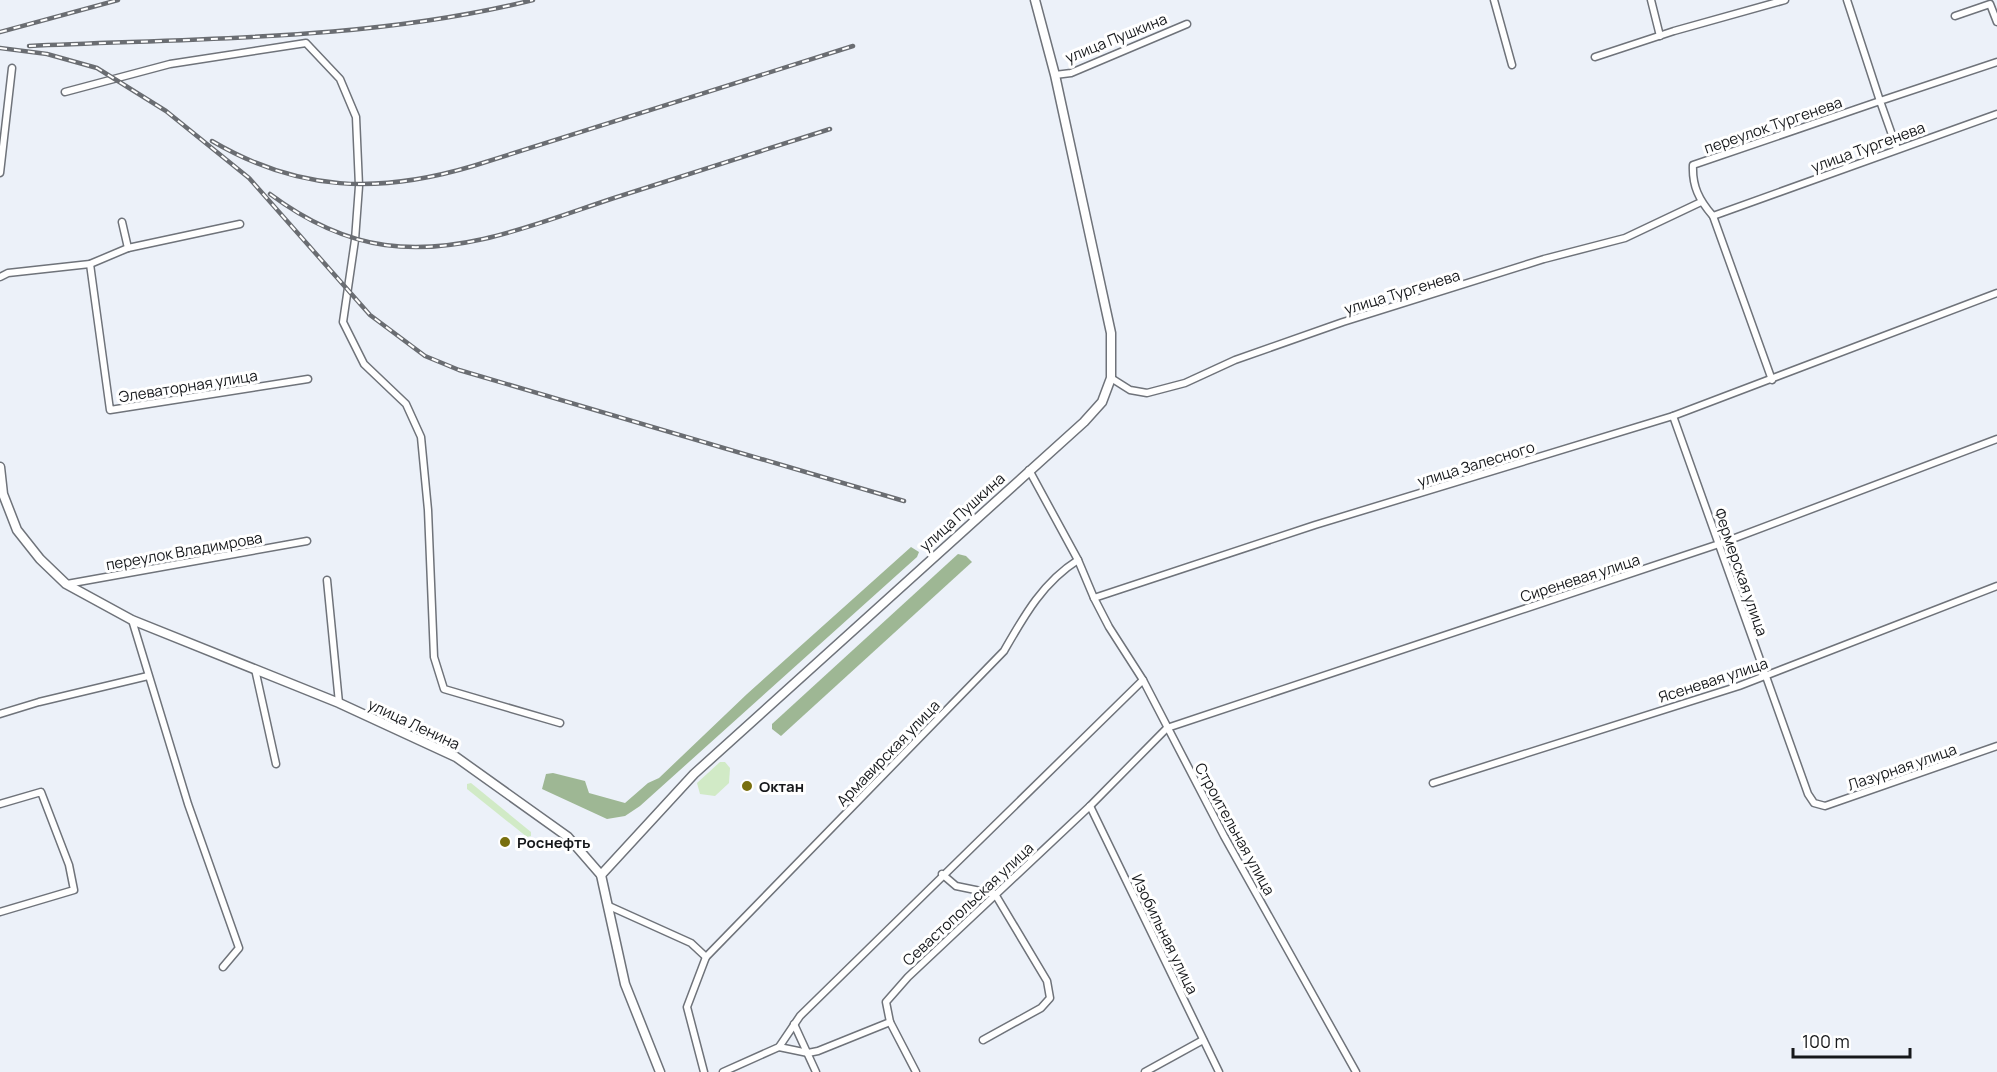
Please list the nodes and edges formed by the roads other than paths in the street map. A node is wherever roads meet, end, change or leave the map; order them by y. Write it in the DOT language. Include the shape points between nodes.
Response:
graph roads {
  1 [pos="1035,0"];
  2 [pos="1494,0"];
  3 [pos="1651,0"];
  4 [pos="1785,0"];
  5 [pos="1847,0"];
  6 [pos="1955,16"];
  7 [pos="1997,22"];
  8 [pos="1187,24"];
  9 [pos="1660,36"];
  10 [pos="1595,57"];
  11 [pos="1997,62"];
  12 [pos="1512,65"];
  13 [pos="12,68"];
  14 [pos="1055,75"];
  15 [pos="64,92"];
  16 [pos="1880,101"];
  17 [pos="1997,114"];
  18 [pos="1897,149"];
  19 [pos="0,173"];
  20 [pos="1701,202"];
  21 [pos="1713,216"];
  22 [pos="122,222"];
  23 [pos="240,224"];
  24 [pos="128,248"];
  25 [pos="90,264"];
  26 [pos="0,277"];
  27 [pos="1997,293"];
  28 [pos="1111,378"];
  29 [pos="308,379"];
  30 [pos="1772,380"];
  31 [pos="1673,416"];
  32 [pos="1997,439"];
  33 [pos="0,466"];
  34 [pos="1029,470"];
  35 [pos="307,541"];
  36 [pos="1719,544"];
  37 [pos="1078,560"];
  38 [pos="327,580"];
  39 [pos="66,584"];
  40 [pos="1997,586"];
  41 [pos="1094,598"];
  42 [pos="132,620"];
  43 [pos="255,669"];
  44 [pos="148,676"];
  45 [pos="1764,676"];
  46 [pos="1143,680"];
  47 [pos="339,703"];
  48 [pos="0,714"];
  49 [pos="560,723"];
  50 [pos="1167,728"];
  51 [pos="1997,746"];
  52 [pos="276,764"];
  53 [pos="1433,783"];
  54 [pos="1814,803"];
  55 [pos="0,804"];
  56 [pos="1090,806"];
  57 [pos="942,874"];
  58 [pos="601,875"];
  59 [pos="995,894"];
  60 [pos="609,906"];
  61 [pos="0,912"];
  62 [pos="706,957"];
  63 [pos="223,967"];
  64 [pos="890,1022"];
  65 [pos="794,1024"];
  66 [pos="983,1040"];
  67 [pos="1203,1040"];
  68 [pos="779,1047"];
  69 [pos="807,1053"];
  70 [pos="660,1072"];
  71 [pos="704,1072"];
  72 [pos="723,1072"];
  73 [pos="816,1072"];
  74 [pos="916,1072"];
  75 [pos="1145,1072"];
  76 [pos="1219,1072"];
  77 [pos="1356,1072"];
  1 -- 14 [label="main road, улица Пушкина"];
  2 -- 12 [label="street"];
  3 -- 9 [label="street"];
  4 -- 9 [label="street"];
  5 -- 16 [label="street"];
  6 -- 7 [label="street" via="1990,4"];
  8 -- 14 [label="street, улица Пушкина"];
  9 -- 10 [label="street"];
  11 -- 16 [label="street, переулок Тургенева"];
  13 -- 19 [label="street"];
  14 -- 28 [label="main road, улица Пушкина" via="1111,333"];
  15 -- 49 [label="street" via="170,64 306,43 340,79 356,117 359,186 343,322 364,364 406,404 421,437 434,657 444,689"];
  16 -- 18 [label="street"];
  16 -- 20 [label="street, переулок Тургенева" via="1693,165 1692,179"];
  17 -- 18 [label="street, улица Тургенева"];
  18 -- 21 [label="street, улица Тургенева"];
  20 -- 21 [label="street, переулок Тургенева"];
  20 -- 28 [label="street, улица Тургенева" via="1625,238 1343,322 1235,360 1185,383 1147,393 1130,390"];
  21 -- 30 [label="street"];
  22 -- 24 [label="street"];
  23 -- 24 [label="street"];
  24 -- 25 [label="street"];
  25 -- 26 [label="street"];
  25 -- 29 [label="street, Элеваторная улица" via="110,410"];
  27 -- 30 [label="street, улица Залесного"];
  28 -- 34 [label="main road, улица Пушкина" via="1102,402"];
  30 -- 31 [label="street, улица Залесного"];
  31 -- 36 [label="street, Фермерская улица"];
  31 -- 41 [label="street, улица Залесного"];
  32 -- 36 [label="street, Сиреневая улица"];
  33 -- 39 [label="main road, улица Ленина" via="3,494 17,530"];
  34 -- 37 [label="street"];
  34 -- 58 [label="main road, улица Пушкина" via="694,774"];
  35 -- 39 [label="street, переулок Владимрова"];
  36 -- 45 [label="street, Фермерская улица"];
  36 -- 50 [label="street, Сиреневая улица"];
  37 -- 41 [label="street"];
  37 -- 62 [label="street, Армавирская улица" via="1034,600 1004,651"];
  38 -- 47 [label="street"];
  39 -- 42 [label="main road, улица Ленина"];
  40 -- 45 [label="street, Ясеневая улица"];
  41 -- 46 [label="street, Строительная улица"];
  42 -- 43 [label="main road, улица Ленина"];
  42 -- 44 [label="street"];
  43 -- 47 [label="main road, улица Ленина"];
  43 -- 52 [label="street"];
  44 -- 48 [label="street"];
  44 -- 63 [label="street" via="239,948"];
  45 -- 53 [label="street, Ясеневая улица"];
  45 -- 54 [label="street, Фермерская улица"];
  46 -- 50 [label="street, Строительная улица"];
  46 -- 57 [label="street"];
  47 -- 58 [label="main road, улица Ленина" via="456,757 568,837"];
  50 -- 56 [label="street, Севастопольская улица"];
  50 -- 77 [label="street, Строительная улица"];
  51 -- 54 [label="street, Лазурная улица" via="1826,806"];
  55 -- 61 [label="street" via="41,792 69,865 74,890"];
  56 -- 59 [label="street, Севастопольская улица"];
  56 -- 67 [label="street, Изобильная улица"];
  57 -- 59 [label="street" via="956,886"];
  57 -- 65 [label="street"];
  58 -- 60 [label="main road"];
  59 -- 64 [label="street, Севастопольская улица" via="886,1002"];
  59 -- 66 [label="street" via="1047,981 1050,998 1041,1008"];
  60 -- 62 [label="street" via="691,943"];
  60 -- 70 [label="main road" via="625,984"];
  62 -- 71 [label="street, Армавирская улица" via="687,1007"];
  64 -- 69 [label="street"];
  64 -- 74 [label="street"];
  65 -- 68 [label="street"];
  65 -- 69 [label="street"];
  67 -- 75 [label="street"];
  67 -- 76 [label="street, Изобильная улица"];
  68 -- 69 [label="street"];
  68 -- 72 [label="street"];
  69 -- 73 [label="street"];
}
